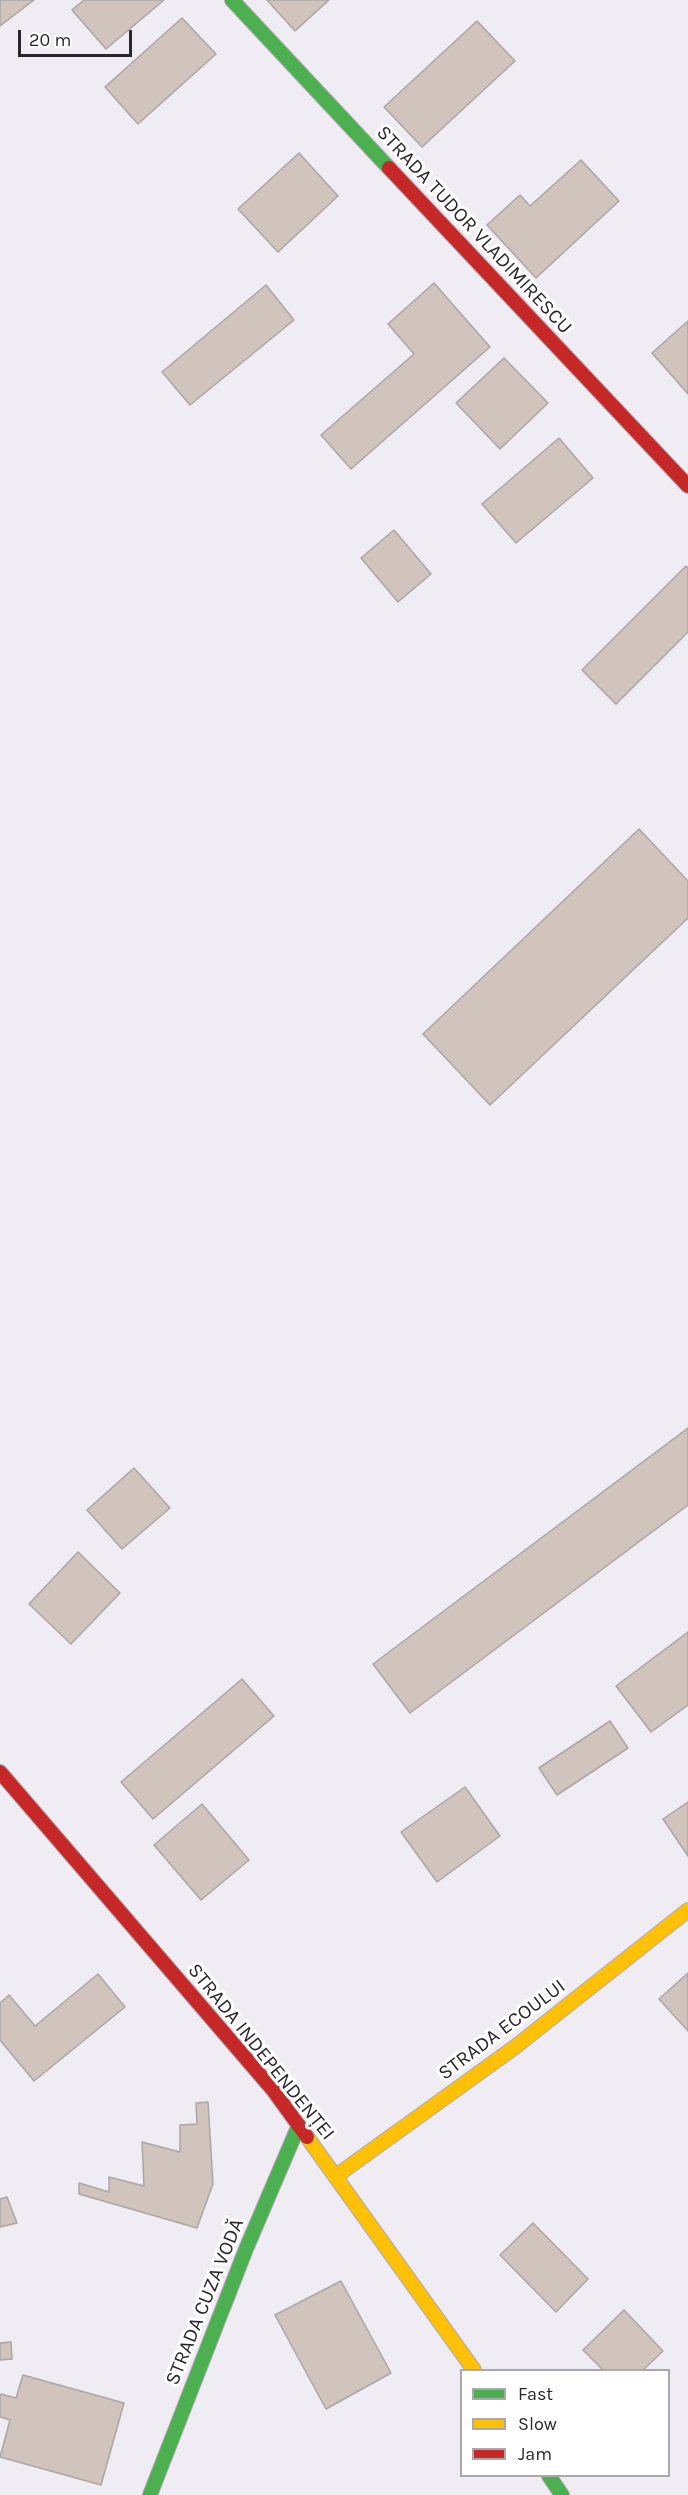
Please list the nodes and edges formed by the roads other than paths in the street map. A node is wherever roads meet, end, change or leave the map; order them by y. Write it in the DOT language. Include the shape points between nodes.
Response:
graph roads {
  1 [pos="232,0"];
  2 [pos="688,486"];
  3 [pos="0,1772"];
  4 [pos="688,1910"];
  5 [pos="299,2125"];
  6 [pos="336,2176"];
  7 [pos="473,2369"];
  8 [pos="550,2477"];
  9 [pos="150,2495"];
  10 [pos="562,2495"];
  1 -- 2 [label="street, STRADA TUDOR VLADIMIRESCU"];
  3 -- 5 [label="street, STRADA INDEPENDENȚEI"];
  4 -- 6 [label="street, STRADA ECOULUI" via="515,2047"];
  5 -- 6 [label="street, STRADA INDEPENDENȚEI"];
  5 -- 9 [label="street, STRADA CUZA VODĂ"];
  6 -- 7 [label="street, STRADA INDEPENDENȚEI"];
  8 -- 10 [label="street"];
}
